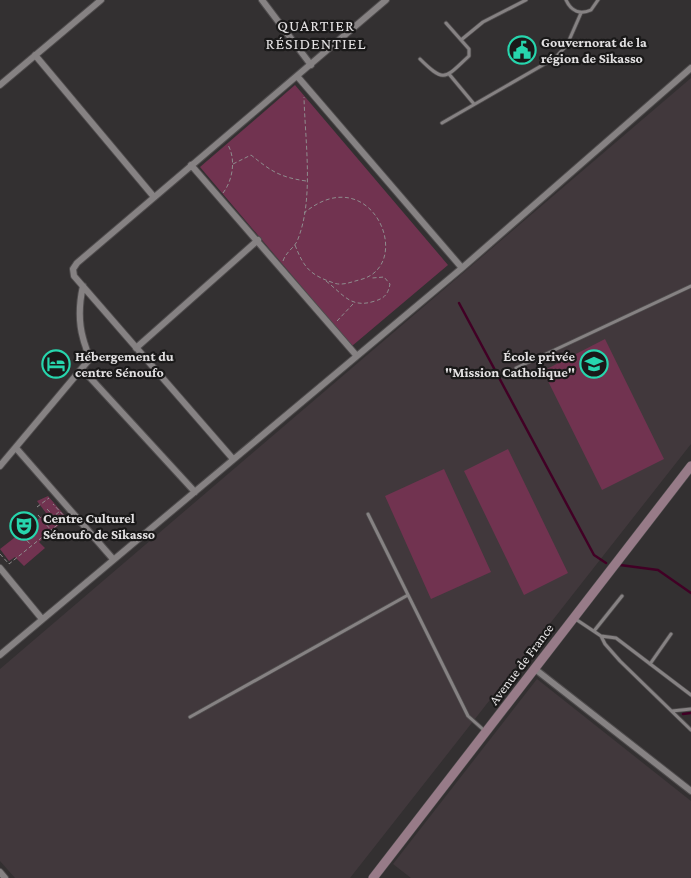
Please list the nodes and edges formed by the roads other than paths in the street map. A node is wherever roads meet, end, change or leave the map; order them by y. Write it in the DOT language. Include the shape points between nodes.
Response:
graph roads {
  1 [pos="101,0"];
  2 [pos="262,0"];
  3 [pos="386,0"];
  4 [pos="526,0"];
  5 [pos="566,0"];
  6 [pos="598,0"];
  7 [pos="582,13"];
  8 [pos="446,23"];
  9 [pos="461,40"];
  10 [pos="35,55"];
  11 [pos="420,59"];
  12 [pos="311,65"];
  13 [pos="691,68"];
  14 [pos="448,74"];
  15 [pos="297,76"];
  16 [pos="0,85"];
  17 [pos="474,104"];
  18 [pos="442,123"];
  19 [pos="192,166"];
  20 [pos="154,197"];
  21 [pos="258,240"];
  22 [pos="462,268"];
  23 [pos="84,286"];
  24 [pos="691,286"];
  25 [pos="136,348"];
  26 [pos="356,355"];
  27 [pos="516,368"];
  28 [pos="83,370"];
  29 [pos="16,448"];
  30 [pos="233,459"];
  31 [pos="0,466"];
  32 [pos="691,466"];
  33 [pos="195,492"];
  34 [pos="368,514"];
  35 [pos="113,559"];
  36 [pos="0,568"];
  37 [pos="408,595"];
  38 [pos="622,596"];
  39 [pos="574,618"];
  40 [pos="42,619"];
  41 [pos="594,632"];
  42 [pos="671,634"];
  43 [pos="601,636"];
  44 [pos="0,655"];
  45 [pos="650,664"];
  46 [pos="535,669"];
  47 [pos="691,696"];
  48 [pos="691,709"];
  49 [pos="671,711"];
  50 [pos="190,717"];
  51 [pos="691,730"];
  52 [pos="486,732"];
  53 [pos="691,791"];
  54 [pos="0,872"];
  55 [pos="5,878"];
  56 [pos="373,878"];
  1 -- 10 [label="street"];
  2 -- 12 [label="street"];
  3 -- 12 [label="street"];
  4 -- 9 [label="lane" via="483,22"];
  5 -- 7 [label="lane" via="572,9"];
  6 -- 7 [label="lane" via="592,10"];
  7 -- 17 [label="lane" via="567,45 555,58"];
  8 -- 9 [label="lane"];
  9 -- 14 [label="lane" via="469,49 469,56"];
  10 -- 16 [label="street"];
  10 -- 20 [label="street"];
  11 -- 14 [label="lane" via="438,76"];
  12 -- 15 [label="street"];
  13 -- 22 [label="street"];
  14 -- 17 [label="lane"];
  15 -- 19 [label="street"];
  15 -- 22 [label="street"];
  17 -- 18 [label="lane"];
  19 -- 20 [label="street"];
  19 -- 21 [label="street"];
  20 -- 23 [label="street" via="77,263 73,272"];
  21 -- 25 [label="street"];
  21 -- 26 [label="street"];
  22 -- 26 [label="street"];
  23 -- 25 [label="street"];
  23 -- 28 [label="street" via="78,308 89,353"];
  24 -- 27 [label="lane"];
  25 -- 30 [label="street"];
  26 -- 30 [label="street"];
  28 -- 29 [label="street"];
  28 -- 33 [label="street"];
  29 -- 31 [label="street"];
  29 -- 35 [label="street"];
  30 -- 33 [label="street"];
  32 -- 39 [label="main road, Avenue de France"];
  33 -- 35 [label="street"];
  34 -- 37 [label="lane"];
  35 -- 40 [label="street"];
  36 -- 40 [label="street"];
  37 -- 50 [label="lane"];
  37 -- 52 [label="lane" via="468,716"];
  38 -- 41 [label="lane"];
  39 -- 41 [label="lane"];
  39 -- 46 [label="main road, Avenue de France"];
  40 -- 44 [label="street"];
  41 -- 43 [label="lane"];
  42 -- 45 [label="lane"];
  43 -- 45 [label="lane" via="616,638"];
  43 -- 49 [label="lane" via="620,661"];
  45 -- 47 [label="lane"];
  46 -- 52 [label="main road, Avenue de France"];
  46 -- 53 [label="street"];
  48 -- 49 [label="lane"];
  49 -- 51 [label="lane"];
  52 -- 56 [label="main road, Avenue de France"];
  54 -- 55 [label="street"];
}
